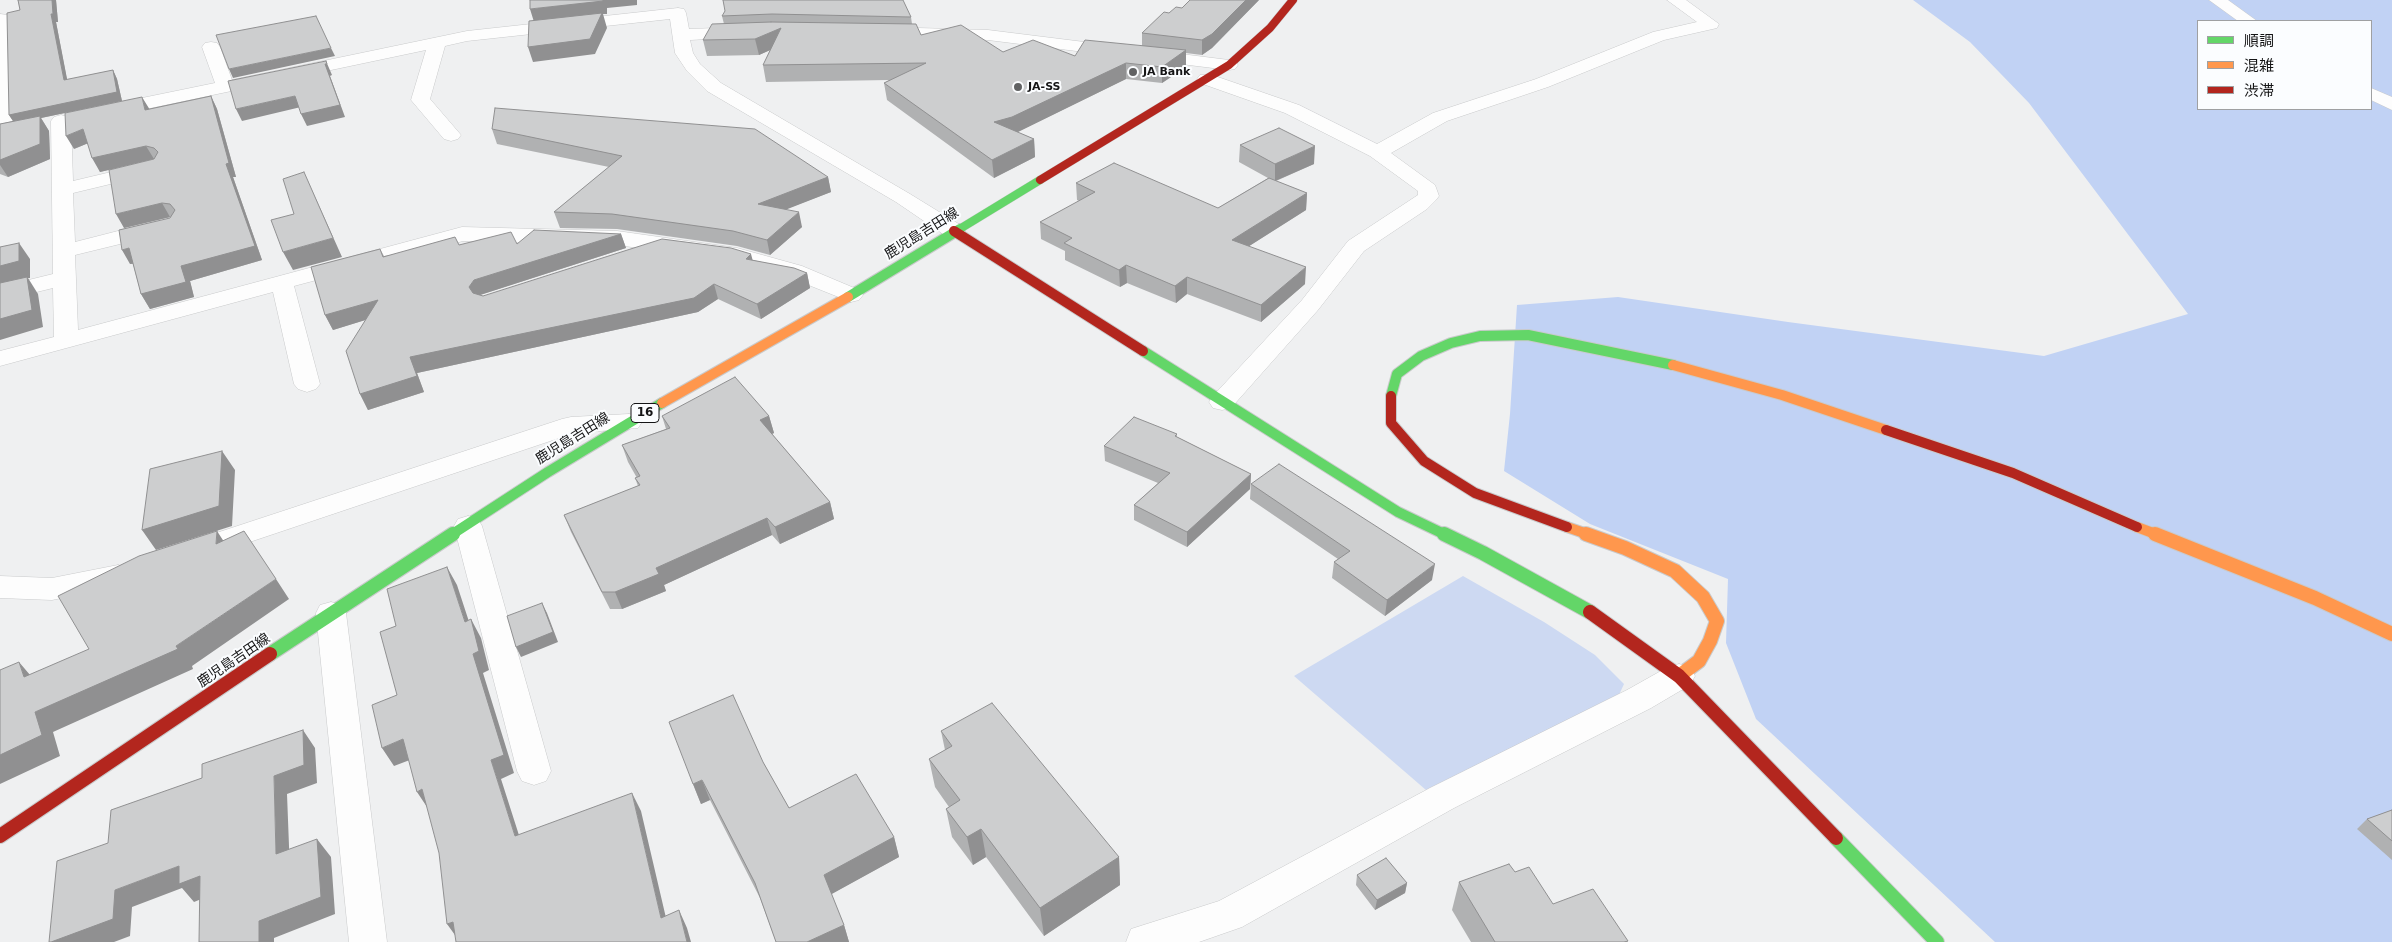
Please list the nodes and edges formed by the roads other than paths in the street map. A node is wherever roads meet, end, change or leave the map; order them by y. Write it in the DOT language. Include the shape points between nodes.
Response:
graph roads {
  1 [pos="1293,0"];
  2 [pos="1675,0"];
  3 [pos="2217,0"];
  4 [pos="678,6"];
  5 [pos="2,19"];
  6 [pos="2247,20"];
  7 [pos="764,31"];
  8 [pos="869,32"];
  9 [pos="680,35"];
  10 [pos="437,42"];
  11 [pos="211,47"];
  12 [pos="1229,65"];
  13 [pos="1206,79"];
  14 [pos="225,86"];
  15 [pos="2372,94"];
  16 [pos="2392,104"];
  17 [pos="22,129"];
  18 [pos="2,134"];
  19 [pos="451,135"];
  20 [pos="1377,152"];
  21 [pos="154,168"];
  22 [pos="62,189"];
  23 [pos="170,225"];
  24 [pos="954,231"];
  25 [pos="664,245"];
  26 [pos="64,251"];
  27 [pos="618,260"];
  28 [pos="64,278"];
  29 [pos="282,283"];
  30 [pos="0,294"];
  31 [pos="851,295"];
  32 [pos="66,342"];
  33 [pos="0,359"];
  34 [pos="307,384"];
  35 [pos="1222,402"];
  36 [pos="629,422"];
  37 [pos="468,526"];
  38 [pos="184,554"];
  39 [pos="146,567"];
  40 [pos="0,588"];
  41 [pos="331,614"];
  42 [pos="2392,634"];
  43 [pos="1679,676"];
  44 [pos="534,771"];
  45 [pos="0,836"];
  46 [pos="368,942"];
  47 [pos="1145,942"];
  48 [pos="1936,942"];
  1 -- 12 [label="street, 鹿児島吉田線 / 16" via="1270,28"];
  2 -- 20 [label="street" via="1711,24 1659,36 1542,83 1440,117"];
  3 -- 6 [label="street"];
  4 -- 9 [label="street"];
  4 -- 10 [label="street"];
  5 -- 18 [label="street"];
  7 -- 9 [label="street"];
  8 -- 12 [label="street" via="988,35"];
  9 -- 24 [label="street" via="684,53 693,67 714,87 904,198"];
  10 -- 14 [label="street"];
  10 -- 19 [label="street" via="420,100"];
  11 -- 14 [label="street"];
  12 -- 13 [label="street, 鹿児島吉田線 / 16"];
  13 -- 20 [label="street" via="1292,109"];
  13 -- 24 [label="street, 鹿児島吉田線 / 16"];
  14 -- 22 [label="street" via="68,119"];
  15 -- 16 [label="street"];
  17 -- 18 [label="street"];
  20 -- 35 [label="street" via="1428,189 1429,196 1356,246 1310,305"];
  21 -- 22 [label="street"];
  22 -- 26 [label="street"];
  23 -- 26 [label="street"];
  24 -- 31 [label="street, 鹿児島吉田線 / 16"];
  24 -- 35 [label="street"];
  25 -- 27 [label="street"];
  25 -- 29 [label="street" via="617,238 462,234"];
  25 -- 31 [label="street" via="737,255 794,270"];
  26 -- 28 [label="street"];
  28 -- 30 [label="street"];
  28 -- 32 [label="street"];
  29 -- 32 [label="street"];
  29 -- 34 [label="street"];
  31 -- 36 [label="street, 鹿児島吉田線 / 16"];
  32 -- 33 [label="street"];
  35 -- 43 [label="street" via="1398,512 1592,613"];
  36 -- 37 [label="street, 鹿児島吉田線 / 16"];
  36 -- 38 [label="street" via="571,425"];
  37 -- 41 [label="street, 鹿児島吉田線 / 16"];
  37 -- 44 [label="street"];
  39 -- 40 [label="street" via="108,579 52,589"];
  41 -- 45 [label="street, 鹿児島吉田線 / 16"];
  41 -- 46 [label="street"];
  42 -- 43 [label="street" via="2316,598 2123,522 2013,473 1782,395 1681,367 1528,335 1490,336 1451,343 1421,356 1397,374 1391,396 1391,423 1424,461 1475,493 1625,548 1675,571 1703,597 1717,621 1699,661"];
  43 -- 47 [label="street" via="1442,798 1228,915"];
  43 -- 48 [label="street"];
}
